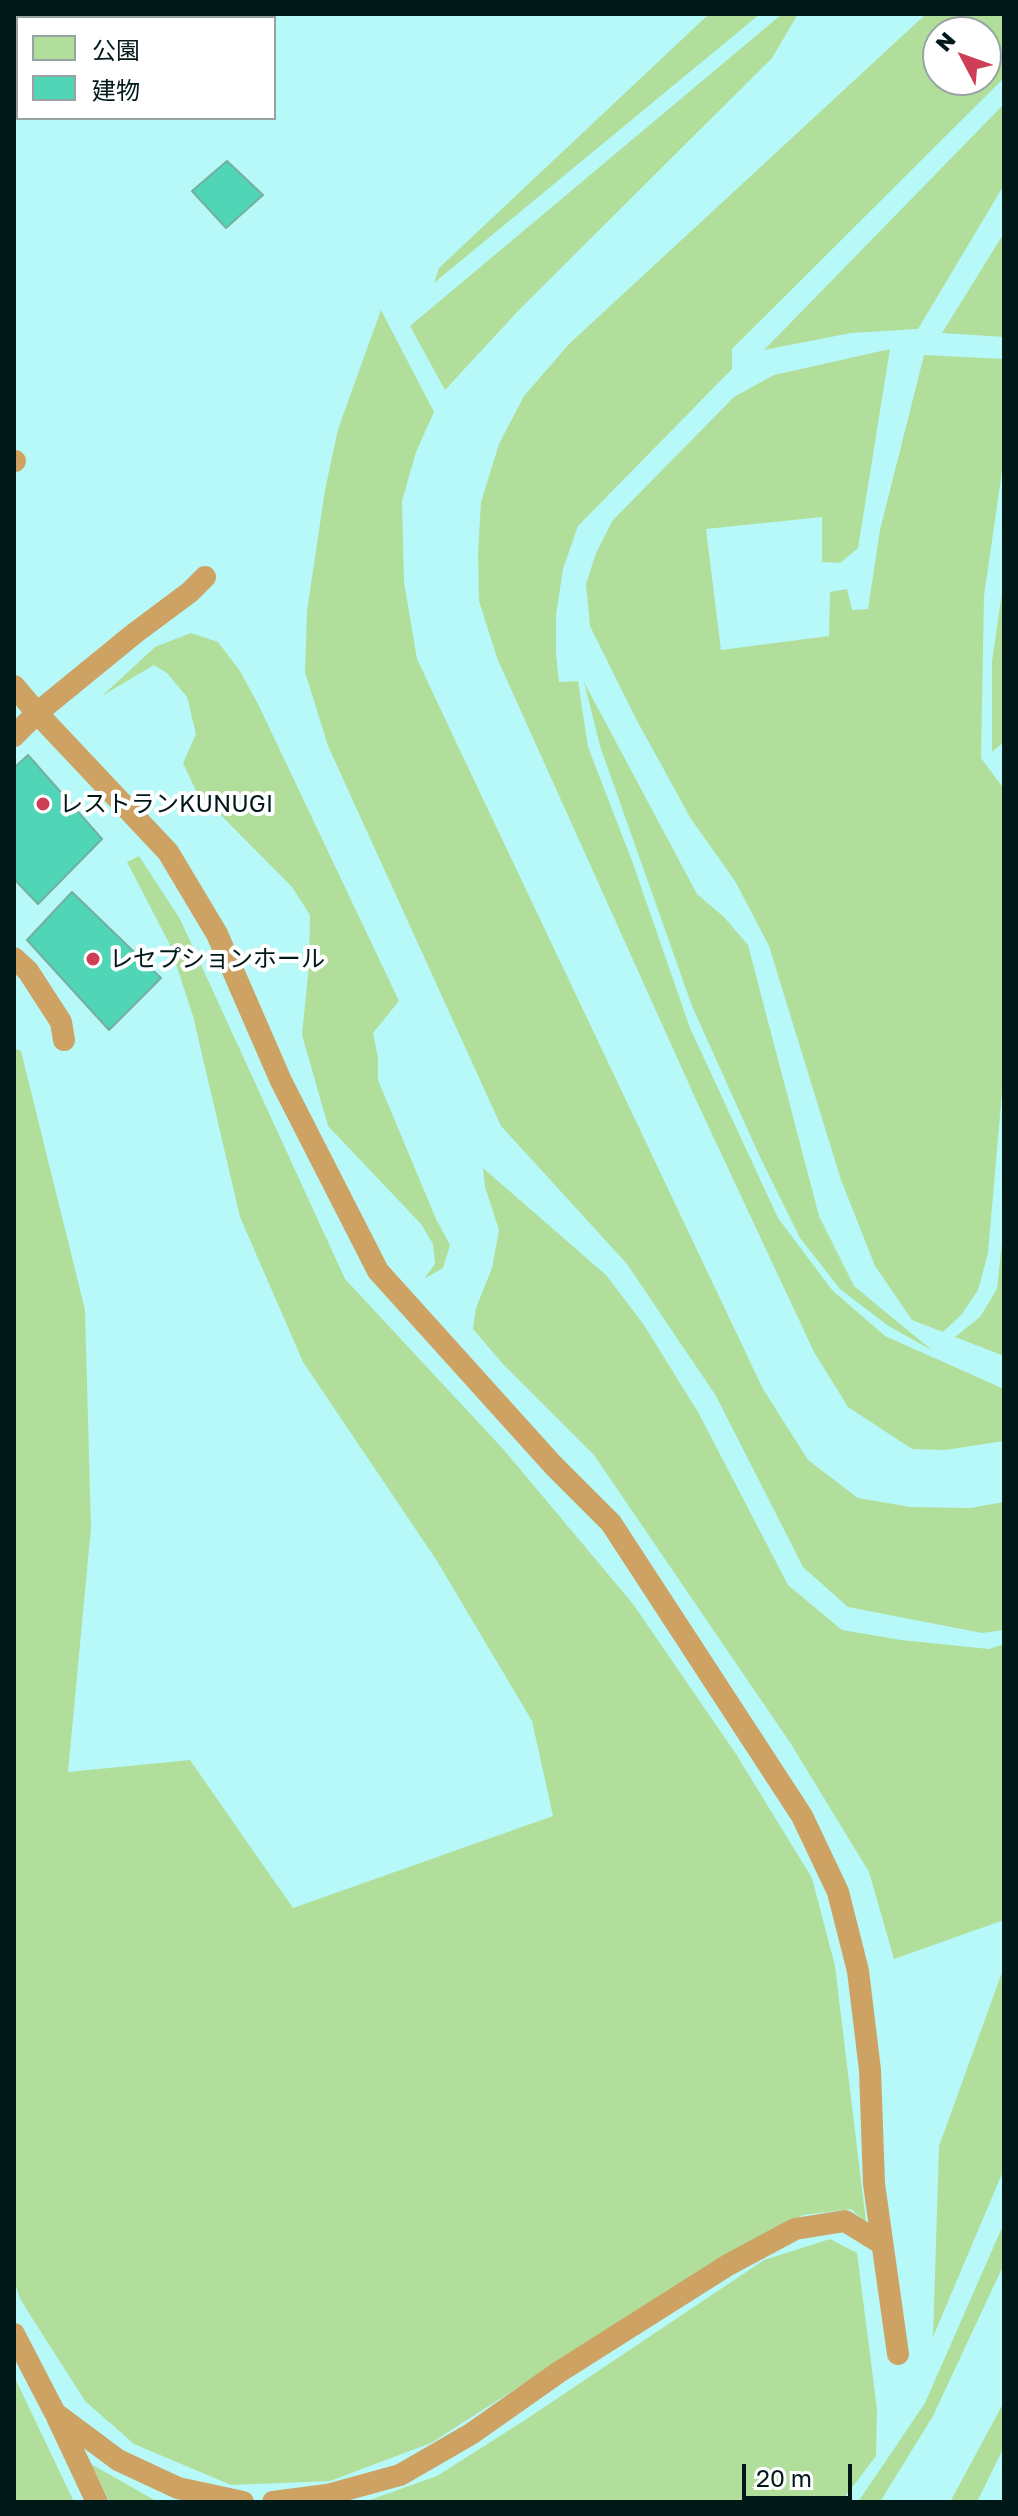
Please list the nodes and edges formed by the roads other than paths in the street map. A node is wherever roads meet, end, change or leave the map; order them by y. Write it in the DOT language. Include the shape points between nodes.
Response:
graph roads {
  1 [pos="205,577"];
  2 [pos="14,686"];
  3 [pos="37,713"];
  4 [pos="14,736"];
  5 [pos="14,958"];
  6 [pos="64,1040"];
  7 [pos="882,2244"];
  8 [pos="14,2334"];
  9 [pos="898,2354"];
  10 [pos="55,2413"];
  11 [pos="97,2502"];
  12 [pos="243,2502"];
  13 [pos="273,2502"];
  1 -- 3 [label="lane"];
  2 -- 3 [label="lane"];
  3 -- 4 [label="lane"];
  3 -- 7 [label="lane" via="168,852 217,934 281,1081 378,1271 611,1523 802,1816 838,1892 858,1971"];
  5 -- 6 [label="lane" via="61,1022"];
  7 -- 9 [label="lane"];
  7 -- 13 [label="lane" via="845,2221 795,2229 728,2265 400,2475 327,2495"];
  8 -- 10 [label="lane"];
  10 -- 11 [label="lane"];
  10 -- 12 [label="lane" via="118,2460 178,2488"];
}
